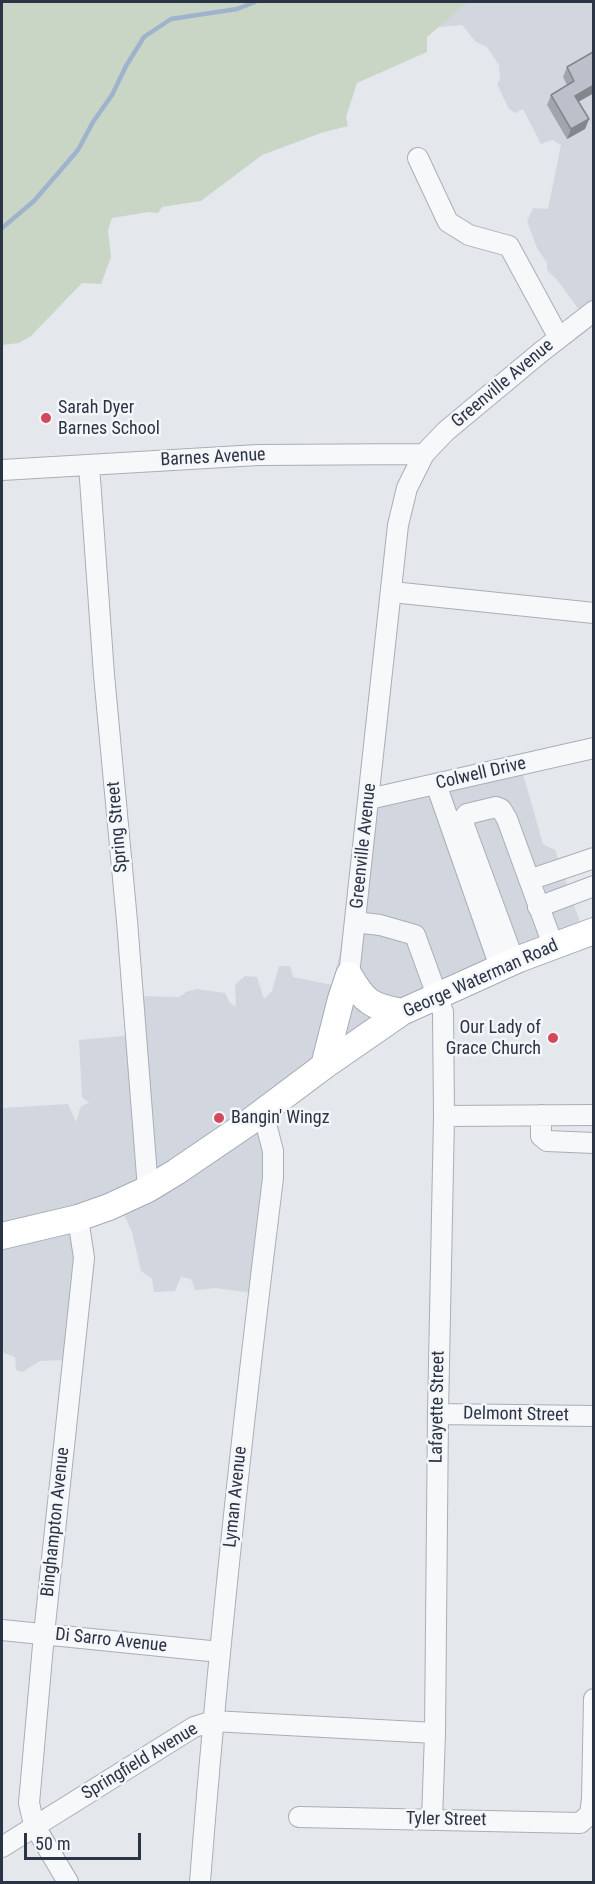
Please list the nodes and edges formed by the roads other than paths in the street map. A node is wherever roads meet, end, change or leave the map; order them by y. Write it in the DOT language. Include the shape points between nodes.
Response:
graph roads {
  1 [pos="418,158"];
  2 [pos="594,311"];
  3 [pos="559,338"];
  4 [pos="424,454"];
  5 [pos="89,465"];
  6 [pos="2,470"];
  7 [pos="392,592"];
  8 [pos="594,613"];
  9 [pos="594,748"];
  10 [pos="436,784"];
  11 [pos="369,799"];
  12 [pos="594,858"];
  13 [pos="529,880"];
  14 [pos="594,886"];
  15 [pos="538,907"];
  16 [pos="355,922"];
  17 [pos="594,931"];
  18 [pos="552,945"];
  19 [pos="507,964"];
  20 [pos="351,986"];
  21 [pos="438,995"];
  22 [pos="402,1012"];
  23 [pos="372,1034"];
  24 [pos="324,1066"];
  25 [pos="263,1112"];
  26 [pos="541,1115"];
  27 [pos="594,1115"];
  28 [pos="444,1116"];
  29 [pos="594,1143"];
  30 [pos="148,1189"];
  31 [pos="78,1218"];
  32 [pos="2,1236"];
  33 [pos="438,1414"];
  34 [pos="594,1416"];
  35 [pos="2,1630"];
  36 [pos="44,1634"];
  37 [pos="220,1652"];
  38 [pos="594,1699"];
  39 [pos="213,1721"];
  40 [pos="435,1733"];
  41 [pos="298,1817"];
  42 [pos="432,1820"];
  43 [pos="34,1825"];
  44 [pos="2,1847"];
  45 [pos="68,1882"];
  46 [pos="200,1882"];
  1 -- 3 [label="street" via="448,222 469,235 509,246"];
  2 -- 3 [label="street, Greenville Avenue"];
  3 -- 4 [label="street, Greenville Avenue" via="446,431"];
  4 -- 5 [label="street, Barnes Avenue" via="258,455"];
  4 -- 7 [label="street, Greenville Avenue" via="407,488 398,525"];
  5 -- 6 [label="street, Barnes Avenue"];
  5 -- 30 [label="street, Spring Street"];
  7 -- 8 [label="street"];
  7 -- 11 [label="street, Greenville Avenue"];
  9 -- 10 [label="street, Colwell Drive"];
  10 -- 11 [label="street, Colwell Drive"];
  10 -- 19 [label="street"];
  11 -- 16 [label="street, Greenville Avenue"];
  12 -- 13 [label="street"];
  13 -- 15 [label="street"];
  13 -- 19 [label="street" via="501,809 467,814 463,819 465,828"];
  14 -- 15 [label="street"];
  15 -- 18 [label="street"];
  16 -- 20 [label="street, Greenville Avenue"];
  16 -- 21 [label="street, Lafayette Street" via="416,936"];
  17 -- 18 [label="main road, George Waterman Road"];
  18 -- 19 [label="main road, George Waterman Road"];
  19 -- 21 [label="main road, George Waterman Road"];
  20 -- 22 [label="main road" via="370,1003"];
  20 -- 23 [label="main road"];
  20 -- 24 [label="main road" via="341,999"];
  21 -- 22 [label="main road, George Waterman Road"];
  21 -- 28 [label="street, Lafayette Street" via="443,1012"];
  22 -- 23 [label="main road, George Waterman Road"];
  23 -- 24 [label="main road"];
  24 -- 25 [label="main road"];
  25 -- 30 [label="main road"];
  25 -- 37 [label="street, Lyman Avenue" via="273,1151 273,1178"];
  26 -- 27 [label="street"];
  26 -- 28 [label="street"];
  26 -- 29 [label="street" via="541,1136 547,1141"];
  28 -- 33 [label="street, Lafayette Street"];
  30 -- 31 [label="main road"];
  31 -- 32 [label="main road"];
  31 -- 36 [label="street, Binghampton Avenue" via="84,1258"];
  33 -- 34 [label="street, Delmont Street"];
  33 -- 40 [label="street, Lafayette Street"];
  35 -- 36 [label="street, Di Sarro Avenue"];
  36 -- 37 [label="street, Di Sarro Avenue"];
  36 -- 43 [label="street, Binghampton Avenue" via="29,1803"];
  37 -- 39 [label="street, Lyman Avenue"];
  38 -- 42 [label="street, Tyler Street" via="592,1799 590,1814 580,1823"];
  39 -- 40 [label="street, Springfield Avenue"];
  39 -- 43 [label="street, Springfield Avenue" via="194,1727"];
  39 -- 46 [label="street, Lyman Avenue"];
  40 -- 42 [label="street, Lafayette Street"];
  41 -- 42 [label="street, Tyler Street"];
  43 -- 44 [label="street, Springfield Avenue"];
  43 -- 45 [label="street"];
}
